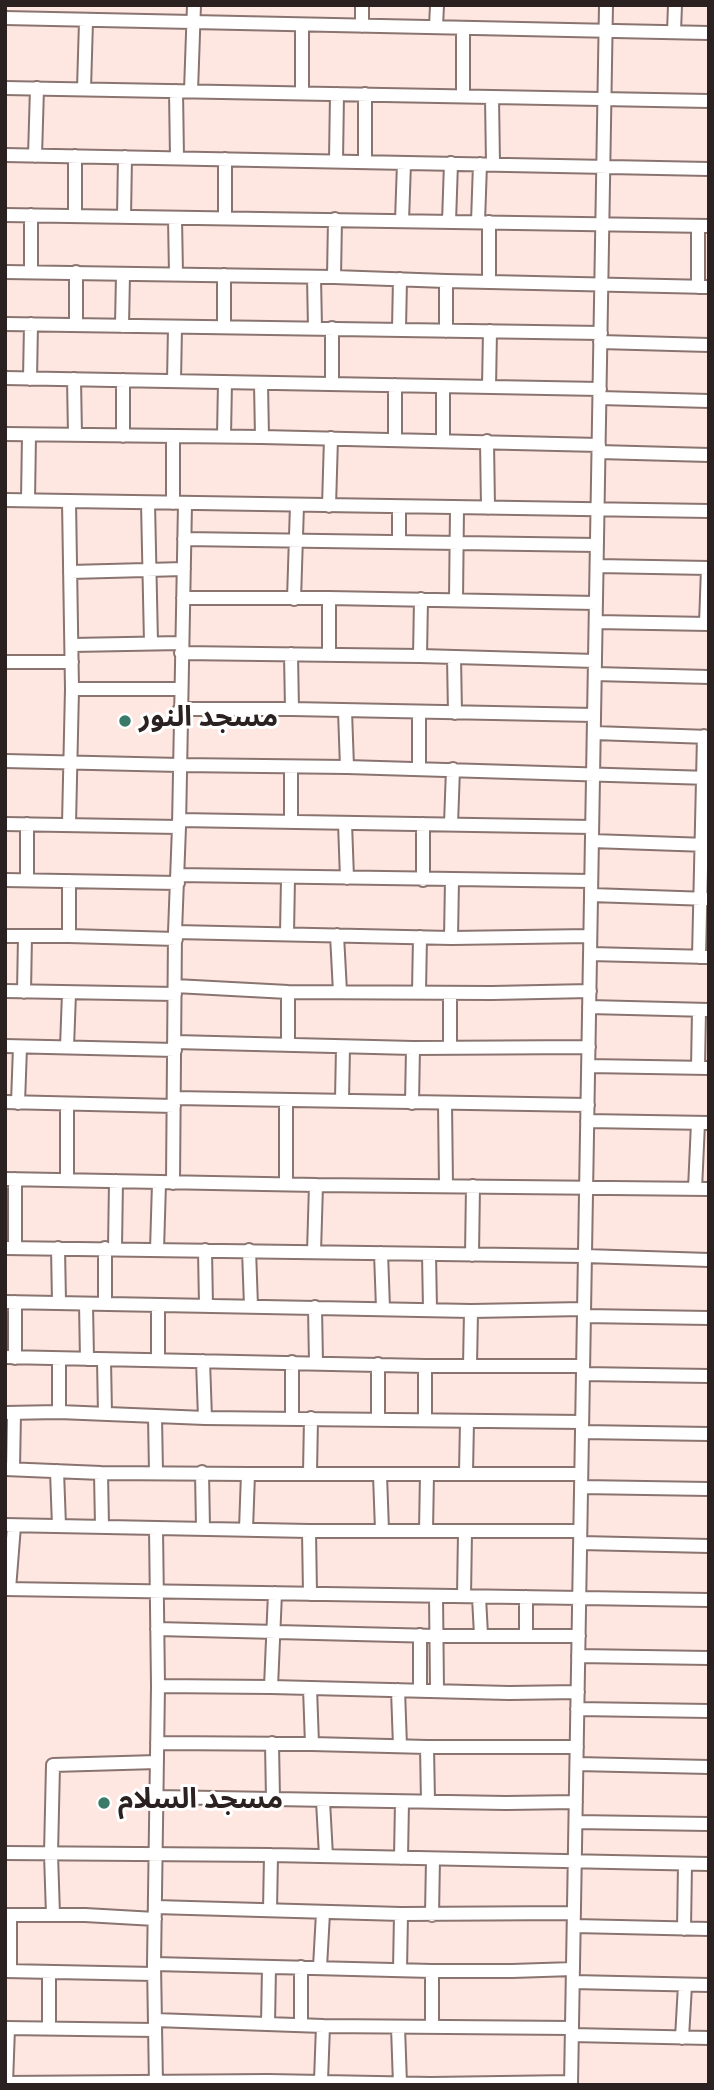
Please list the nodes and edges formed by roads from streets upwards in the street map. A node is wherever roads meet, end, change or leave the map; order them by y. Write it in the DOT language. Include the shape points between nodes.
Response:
graph roads {
  1 [pos="42,5"];
  2 [pos="194,5"];
  3 [pos="362,5"];
  4 [pos="437,5"];
  5 [pos="606,5"];
  6 [pos="675,5"];
  7 [pos="5,18"];
  8 [pos="42,20"];
  9 [pos="86,20"];
  10 [pos="193,22"];
  11 [pos="302,25"];
  12 [pos="362,26"];
  13 [pos="436,27"];
  14 [pos="463,28"];
  15 [pos="606,30"];
  16 [pos="674,32"];
  17 [pos="709,33"];
  18 [pos="5,88"];
  19 [pos="37,88"];
  20 [pos="84,89"];
  21 [pos="176,91"];
  22 [pos="191,91"];
  23 [pos="302,93"];
  24 [pos="337,94"];
  25 [pos="365,94"];
  26 [pos="463,96"];
  27 [pos="492,97"];
  28 [pos="604,99"];
  29 [pos="709,101"];
  30 [pos="5,155"];
  31 [pos="35,156"];
  32 [pos="75,156"];
  33 [pos="124,157"];
  34 [pos="177,158"];
  35 [pos="225,159"];
  36 [pos="336,161"];
  37 [pos="365,162"];
  38 [pos="404,163"];
  39 [pos="451,163"];
  40 [pos="486,164"];
  41 [pos="603,166"];
  42 [pos="709,169"];
  43 [pos="5,215"];
  44 [pos="32,215"];
  45 [pos="75,216"];
  46 [pos="124,217"];
  47 [pos="176,218"];
  48 [pos="225,218"];
  49 [pos="335,219"];
  50 [pos="402,221"];
  51 [pos="449,222"];
  52 [pos="484,222"];
  53 [pos="602,224"];
  54 [pos="703,226"];
  55 [pos="5,272"];
  56 [pos="31,272"];
  57 [pos="76,272"];
  58 [pos="123,274"];
  59 [pos="176,274"];
  60 [pos="224,275"];
  61 [pos="334,276"];
  62 [pos="314,277"];
  63 [pos="400,279"];
  64 [pos="446,281"];
  65 [pos="489,282"];
  66 [pos="601,285"];
  67 [pos="703,287"];
  68 [pos="5,324"];
  69 [pos="31,324"];
  70 [pos="76,324"];
  71 [pos="122,326"];
  72 [pos="175,327"];
  73 [pos="223,327"];
  74 [pos="315,328"];
  75 [pos="332,328"];
  76 [pos="399,329"];
  77 [pos="446,331"];
  78 [pos="490,331"];
  79 [pos="601,338"];
  80 [pos="709,345"];
  81 [pos="5,379"];
  82 [pos="30,379"];
  83 [pos="74,379"];
  84 [pos="123,380"];
  85 [pos="174,381"];
  86 [pos="225,382"];
  87 [pos="261,383"];
  88 [pos="332,384"];
  89 [pos="395,385"];
  90 [pos="443,387"];
  91 [pos="489,387"];
  92 [pos="600,393"];
  93 [pos="709,401"];
  94 [pos="5,434"];
  95 [pos="29,435"];
  96 [pos="75,435"];
  97 [pos="123,436"];
  98 [pos="224,436"];
  99 [pos="173,437"];
  100 [pos="262,437"];
  101 [pos="331,438"];
  102 [pos="395,440"];
  103 [pos="443,441"];
  104 [pos="487,442"];
  105 [pos="599,448"];
  106 [pos="709,455"];
  107 [pos="5,500"];
  108 [pos="27,500"];
  109 [pos="69,501"];
  110 [pos="148,503"];
  111 [pos="179,503"];
  112 [pos="297,505"];
  113 [pos="328,506"];
  114 [pos="399,507"];
  115 [pos="457,508"];
  116 [pos="488,508"];
  117 [pos="598,509"];
  118 [pos="709,511"];
  119 [pos="184,539"];
  120 [pos="294,541"];
  121 [pos="399,542"];
  122 [pos="457,543"];
  123 [pos="597,545"];
  124 [pos="597,566"];
  125 [pos="708,568"];
  126 [pos="184,569"];
  127 [pos="149,570"];
  128 [pos="70,572"];
  129 [pos="183,598"];
  130 [pos="329,598"];
  131 [pos="293,599"];
  132 [pos="421,599"];
  133 [pos="456,600"];
  134 [pos="596,603"];
  135 [pos="596,622"];
  136 [pos="707,624"];
  137 [pos="151,643"];
  138 [pos="72,645"];
  139 [pos="181,648"];
  140 [pos="291,654"];
  141 [pos="329,655"];
  142 [pos="420,656"];
  143 [pos="454,657"];
  144 [pos="5,662"];
  145 [pos="72,662"];
  146 [pos="595,668"];
  147 [pos="709,677"];
  148 [pos="72,689"];
  149 [pos="181,689"];
  150 [pos="180,709"];
  151 [pos="292,709"];
  152 [pos="345,711"];
  153 [pos="419,713"];
  154 [pos="455,713"];
  155 [pos="594,715"];
  156 [pos="594,733"];
  157 [pos="706,736"];
  158 [pos="5,761"];
  159 [pos="72,762"];
  160 [pos="180,765"];
  161 [pos="291,767"];
  162 [pos="347,767"];
  163 [pos="419,769"];
  164 [pos="453,769"];
  165 [pos="593,774"];
  166 [pos="706,778"];
  167 [pos="291,821"];
  168 [pos="345,822"];
  169 [pos="179,823"];
  170 [pos="5,824"];
  171 [pos="27,824"];
  172 [pos="69,824"];
  173 [pos="423,824"];
  174 [pos="451,824"];
  175 [pos="592,827"];
  176 [pos="592,841"];
  177 [pos="705,845"];
  178 [pos="288,878"];
  179 [pos="347,878"];
  180 [pos="178,879"];
  181 [pos="5,880"];
  182 [pos="27,880"];
  183 [pos="423,880"];
  184 [pos="452,880"];
  185 [pos="69,881"];
  186 [pos="591,881"];
  187 [pos="591,895"];
  188 [pos="704,899"];
  189 [pos="287,934"];
  190 [pos="337,935"];
  191 [pos="5,936"];
  192 [pos="25,936"];
  193 [pos="69,936"];
  194 [pos="176,936"];
  195 [pos="590,936"];
  196 [pos="420,937"];
  197 [pos="451,938"];
  198 [pos="590,954"];
  199 [pos="704,957"];
  200 [pos="175,990"];
  201 [pos="5,991"];
  202 [pos="590,991"];
  203 [pos="24,992"];
  204 [pos="288,992"];
  205 [pos="340,992"];
  206 [pos="419,992"];
  207 [pos="69,993"];
  208 [pos="450,993"];
  209 [pos="589,1006"];
  210 [pos="704,1010"];
  211 [pos="288,1045"];
  212 [pos="5,1046"];
  213 [pos="175,1046"];
  214 [pos="589,1046"];
  215 [pos="20,1047"];
  216 [pos="67,1047"];
  217 [pos="343,1047"];
  218 [pos="450,1047"];
  219 [pos="413,1048"];
  220 [pos="588,1066"];
  221 [pos="704,1068"];
  222 [pos="286,1100"];
  223 [pos="342,1100"];
  224 [pos="12,1102"];
  225 [pos="174,1102"];
  226 [pos="412,1102"];
  227 [pos="68,1104"];
  228 [pos="445,1104"];
  229 [pos="588,1105"];
  230 [pos="587,1121"];
  231 [pos="703,1123"];
  232 [pos="10,1179"];
  233 [pos="68,1179"];
  234 [pos="116,1181"];
  235 [pos="159,1183"];
  236 [pos="173,1183"];
  237 [pos="286,1184"];
  238 [pos="316,1185"];
  239 [pos="446,1186"];
  240 [pos="473,1186"];
  241 [pos="586,1187"];
  242 [pos="695,1189"];
  243 [pos="709,1189"];
  244 [pos="10,1248"];
  245 [pos="58,1248"];
  246 [pos="110,1248"];
  247 [pos="157,1250"];
  248 [pos="205,1251"];
  249 [pos="249,1251"];
  250 [pos="314,1252"];
  251 [pos="381,1253"];
  252 [pos="429,1254"];
  253 [pos="472,1255"];
  254 [pos="585,1256"];
  255 [pos="709,1260"];
  256 [pos="10,1302"];
  257 [pos="58,1302"];
  258 [pos="86,1304"];
  259 [pos="105,1304"];
  260 [pos="158,1305"];
  261 [pos="206,1306"];
  262 [pos="251,1306"];
  263 [pos="315,1307"];
  264 [pos="383,1308"];
  265 [pos="430,1309"];
  266 [pos="471,1311"];
  267 [pos="584,1313"];
  268 [pos="709,1318"];
  269 [pos="10,1358"];
  270 [pos="59,1359"];
  271 [pos="87,1359"];
  272 [pos="158,1359"];
  273 [pos="104,1360"];
  274 [pos="203,1361"];
  275 [pos="292,1362"];
  276 [pos="316,1363"];
  277 [pos="378,1364"];
  278 [pos="425,1366"];
  279 [pos="470,1366"];
  280 [pos="583,1370"];
  281 [pos="709,1376"];
  282 [pos="58,1412"];
  283 [pos="9,1413"];
  284 [pos="105,1414"];
  285 [pos="155,1416"];
  286 [pos="205,1418"];
  287 [pos="292,1418"];
  288 [pos="311,1418"];
  289 [pos="378,1419"];
  290 [pos="425,1420"];
  291 [pos="467,1421"];
  292 [pos="582,1427"];
  293 [pos="709,1434"];
  294 [pos="9,1469"];
  295 [pos="58,1471"];
  296 [pos="202,1472"];
  297 [pos="102,1473"];
  298 [pos="156,1473"];
  299 [pos="310,1473"];
  300 [pos="248,1474"];
  301 [pos="427,1474"];
  302 [pos="466,1474"];
  303 [pos="380,1475"];
  304 [pos="581,1481"];
  305 [pos="709,1489"];
  306 [pos="9,1526"];
  307 [pos="59,1526"];
  308 [pos="102,1526"];
  309 [pos="156,1528"];
  310 [pos="203,1528"];
  311 [pos="246,1529"];
  312 [pos="382,1530"];
  313 [pos="309,1531"];
  314 [pos="426,1531"];
  315 [pos="465,1532"];
  316 [pos="581,1537"];
  317 [pos="709,1546"];
  318 [pos="7,1589"];
  319 [pos="156,1592"];
  320 [pos="275,1594"];
  321 [pos="310,1594"];
  322 [pos="436,1596"];
  323 [pos="464,1596"];
  324 [pos="479,1597"];
  325 [pos="526,1597"];
  326 [pos="579,1598"];
  327 [pos="709,1600"];
  328 [pos="157,1629"];
  329 [pos="273,1632"];
  330 [pos="420,1635"];
  331 [pos="436,1636"];
  332 [pos="481,1636"];
  333 [pos="526,1636"];
  334 [pos="579,1636"];
  335 [pos="578,1657"];
  336 [pos="709,1658"];
  337 [pos="158,1686"];
  338 [pos="271,1687"];
  339 [pos="310,1688"];
  340 [pos="398,1690"];
  341 [pos="420,1690"];
  342 [pos="437,1690"];
  343 [pos="578,1692"];
  344 [pos="578,1709"];
  345 [pos="709,1711"];
  346 [pos="157,1743"];
  347 [pos="272,1743"];
  348 [pos="312,1744"];
  349 [pos="400,1746"];
  350 [pos="427,1747"];
  351 [pos="577,1747"];
  352 [pos="157,1762"];
  353 [pos="577,1764"];
  354 [pos="709,1767"];
  355 [pos="157,1797"];
  356 [pos="273,1799"];
  357 [pos="323,1801"];
  358 [pos="428,1801"];
  359 [pos="402,1802"];
  360 [pos="576,1802"];
  361 [pos="576,1822"];
  362 [pos="709,1824"];
  363 [pos="5,1853"];
  364 [pos="51,1854"];
  365 [pos="155,1854"];
  366 [pos="271,1855"];
  367 [pos="326,1856"];
  368 [pos="401,1858"];
  369 [pos="433,1859"];
  370 [pos="575,1860"];
  371 [pos="685,1864"];
  372 [pos="709,1864"];
  373 [pos="270,1910"];
  374 [pos="155,1913"];
  375 [pos="323,1913"];
  376 [pos="53,1914"];
  377 [pos="401,1914"];
  378 [pos="8,1915"];
  379 [pos="432,1915"];
  380 [pos="574,1919"];
  381 [pos="684,1929"];
  382 [pos="709,1929"];
  383 [pos="269,1967"];
  384 [pos="301,1967"];
  385 [pos="320,1967"];
  386 [pos="154,1969"];
  387 [pos="400,1970"];
  388 [pos="8,1971"];
  389 [pos="432,1971"];
  390 [pos="49,1972"];
  391 [pos="573,1975"];
  392 [pos="685,1985"];
  393 [pos="709,1985"];
  394 [pos="268,2024"];
  395 [pos="155,2025"];
  396 [pos="301,2025"];
  397 [pos="323,2026"];
  398 [pos="398,2027"];
  399 [pos="432,2027"];
  400 [pos="6,2028"];
  401 [pos="49,2028"];
  402 [pos="572,2032"];
  403 [pos="682,2038"];
  404 [pos="709,2038"];
  405 [pos="321,2081"];
  406 [pos="268,2083"];
  407 [pos="6,2084"];
  408 [pos="22,2084"];
  409 [pos="156,2084"];
  410 [pos="400,2084"];
  411 [pos="431,2084"];
  412 [pos="571,2084"];
  1 -- 8 [label="street"];
  2 -- 10 [label="street"];
  3 -- 12 [label="street"];
  4 -- 13 [label="street"];
  5 -- 15 [label="street"];
  6 -- 16 [label="street"];
  7 -- 8 [label="street"];
  8 -- 9 [label="street"];
  9 -- 10 [label="street"];
  9 -- 20 [label="street"];
  10 -- 11 [label="street"];
  10 -- 22 [label="street"];
  11 -- 12 [label="street"];
  11 -- 23 [label="street"];
  12 -- 13 [label="street"];
  13 -- 14 [label="street"];
  14 -- 15 [label="street"];
  14 -- 26 [label="street"];
  15 -- 16 [label="street"];
  15 -- 28 [label="street"];
  16 -- 17 [label="street"];
  18 -- 19 [label="street"];
  19 -- 20 [label="street"];
  19 -- 31 [label="street"];
  20 -- 21 [label="street"];
  21 -- 22 [label="street"];
  21 -- 34 [label="street"];
  22 -- 23 [label="street"];
  23 -- 24 [label="street"];
  24 -- 25 [label="street"];
  24 -- 36 [label="street"];
  25 -- 26 [label="street"];
  25 -- 37 [label="street"];
  26 -- 27 [label="street"];
  27 -- 28 [label="street"];
  27 -- 40 [label="street"];
  28 -- 29 [label="street"];
  28 -- 41 [label="street"];
  30 -- 31 [label="street"];
  31 -- 32 [label="street"];
  32 -- 33 [label="street"];
  32 -- 45 [label="street"];
  33 -- 34 [label="street"];
  33 -- 46 [label="street"];
  34 -- 35 [label="street"];
  35 -- 36 [label="street"];
  35 -- 48 [label="street"];
  36 -- 37 [label="street"];
  37 -- 38 [label="street"];
  38 -- 39 [label="street"];
  38 -- 50 [label="street"];
  39 -- 40 [label="street"];
  39 -- 51 [label="street"];
  40 -- 41 [label="street"];
  40 -- 52 [label="street"];
  41 -- 42 [label="street"];
  41 -- 53 [label="street"];
  43 -- 44 [label="street"];
  44 -- 45 [label="street"];
  44 -- 56 [label="street"];
  45 -- 46 [label="street"];
  46 -- 47 [label="street"];
  47 -- 48 [label="street"];
  47 -- 59 [label="street"];
  48 -- 49 [label="street"];
  49 -- 50 [label="street"];
  49 -- 61 [label="street"];
  50 -- 51 [label="street"];
  51 -- 52 [label="street"];
  52 -- 53 [label="street"];
  52 -- 65 [label="street"];
  53 -- 54 [label="street"];
  53 -- 66 [label="street"];
  54 -- 67 [label="street"];
  55 -- 56 [label="street"];
  56 -- 57 [label="street"];
  57 -- 58 [label="street"];
  57 -- 70 [label="street"];
  58 -- 59 [label="street"];
  58 -- 71 [label="street"];
  59 -- 60 [label="street"];
  60 -- 62 [label="street"];
  60 -- 73 [label="street"];
  61 -- 62 [label="street"];
  61 -- 63 [label="street"];
  62 -- 74 [label="street"];
  63 -- 64 [label="street"];
  63 -- 76 [label="street"];
  64 -- 65 [label="street"];
  64 -- 77 [label="street"];
  65 -- 66 [label="street"];
  66 -- 67 [label="street"];
  66 -- 79 [label="street"];
  68 -- 69 [label="street"];
  69 -- 70 [label="street"];
  69 -- 82 [label="street"];
  70 -- 71 [label="street"];
  71 -- 72 [label="street"];
  72 -- 73 [label="street"];
  72 -- 85 [label="street"];
  73 -- 74 [label="street"];
  74 -- 75 [label="street"];
  75 -- 76 [label="street"];
  75 -- 88 [label="street"];
  76 -- 77 [label="street"];
  77 -- 78 [label="street"];
  78 -- 79 [label="street"];
  78 -- 91 [label="street"];
  79 -- 80 [label="street"];
  79 -- 92 [label="street"];
  81 -- 82 [label="street"];
  82 -- 83 [label="street"];
  83 -- 84 [label="street"];
  83 -- 96 [label="street"];
  84 -- 85 [label="street"];
  84 -- 97 [label="street"];
  85 -- 86 [label="street"];
  86 -- 87 [label="street"];
  86 -- 98 [label="street"];
  87 -- 88 [label="street"];
  87 -- 100 [label="street"];
  88 -- 89 [label="street"];
  89 -- 90 [label="street"];
  89 -- 102 [label="street"];
  90 -- 91 [label="street"];
  90 -- 103 [label="street"];
  91 -- 92 [label="street"];
  92 -- 93 [label="street"];
  92 -- 105 [label="street"];
  94 -- 95 [label="street"];
  95 -- 96 [label="street"];
  95 -- 108 [label="street"];
  96 -- 97 [label="street"];
  97 -- 99 [label="street"];
  98 -- 99 [label="street"];
  98 -- 100 [label="street"];
  99 -- 111 [label="street"];
  100 -- 101 [label="street"];
  101 -- 102 [label="street"];
  101 -- 113 [label="street"];
  102 -- 103 [label="street"];
  103 -- 104 [label="street"];
  104 -- 105 [label="street"];
  104 -- 116 [label="street"];
  105 -- 106 [label="street"];
  105 -- 117 [label="street"];
  107 -- 108 [label="street"];
  108 -- 109 [label="street"];
  109 -- 110 [label="street"];
  109 -- 128 [label="street"];
  110 -- 111 [label="street"];
  110 -- 127 [label="street"];
  111 -- 112 [label="street"];
  111 -- 119 [label="street"];
  112 -- 113 [label="street"];
  112 -- 120 [label="street"];
  113 -- 114 [label="street"];
  114 -- 115 [label="street"];
  114 -- 121 [label="street"];
  115 -- 116 [label="street"];
  115 -- 122 [label="street"];
  116 -- 117 [label="street"];
  117 -- 118 [label="street"];
  117 -- 123 [label="street"];
  119 -- 120 [label="street"];
  119 -- 126 [label="street"];
  120 -- 121 [label="street"];
  120 -- 131 [label="street"];
  121 -- 122 [label="street"];
  122 -- 123 [label="street"];
  122 -- 133 [label="street"];
  123 -- 124 [label="street"];
  124 -- 125 [label="street"];
  124 -- 134 [label="street"];
  125 -- 136 [label="street"];
  126 -- 127 [label="street"];
  126 -- 129 [label="street"];
  127 -- 128 [label="street"];
  127 -- 137 [label="street"];
  128 -- 138 [label="street"];
  129 -- 131 [label="street"];
  129 -- 139 [label="street"];
  130 -- 131 [label="street"];
  130 -- 132 [label="street"];
  130 -- 141 [label="street"];
  132 -- 133 [label="street"];
  132 -- 142 [label="street"];
  133 -- 134 [label="street"];
  134 -- 135 [label="street"];
  135 -- 136 [label="street"];
  135 -- 146 [label="street"];
  137 -- 138 [label="street"];
  137 -- 139 [label="street"];
  138 -- 145 [label="street"];
  139 -- 140 [label="street"];
  139 -- 149 [label="street"];
  140 -- 141 [label="street"];
  140 -- 151 [label="street"];
  141 -- 142 [label="street"];
  142 -- 143 [label="street"];
  143 -- 146 [label="street"];
  143 -- 154 [label="street"];
  144 -- 145 [label="street"];
  145 -- 148 [label="street"];
  146 -- 147 [label="street"];
  146 -- 155 [label="street"];
  148 -- 149 [label="street"];
  148 -- 159 [label="street"];
  149 -- 150 [label="street"];
  150 -- 151 [label="street"];
  150 -- 160 [label="street"];
  151 -- 152 [label="street"];
  152 -- 153 [label="street"];
  152 -- 162 [label="street"];
  153 -- 154 [label="street"];
  153 -- 163 [label="street"];
  154 -- 155 [label="street"];
  155 -- 156 [label="street"];
  156 -- 157 [label="street"];
  156 -- 165 [label="street"];
  157 -- 166 [label="street"];
  158 -- 159 [label="street"];
  159 -- 160 [label="street"];
  159 -- 172 [label="street"];
  160 -- 161 [label="street"];
  160 -- 169 [label="street"];
  161 -- 162 [label="street"];
  161 -- 167 [label="street"];
  162 -- 163 [label="street"];
  163 -- 164 [label="street"];
  164 -- 165 [label="street"];
  164 -- 174 [label="street"];
  165 -- 166 [label="street"];
  165 -- 175 [label="street"];
  166 -- 177 [label="street"];
  167 -- 168 [label="street"];
  167 -- 169 [label="street"];
  168 -- 173 [label="street"];
  168 -- 179 [label="street"];
  169 -- 172 [label="street"];
  169 -- 180 [label="street"];
  170 -- 171 [label="street"];
  171 -- 172 [label="street"];
  171 -- 182 [label="street"];
  173 -- 174 [label="street"];
  173 -- 183 [label="street"];
  174 -- 175 [label="street"];
  175 -- 176 [label="street"];
  176 -- 177 [label="street"];
  176 -- 186 [label="street"];
  177 -- 188 [label="street"];
  178 -- 179 [label="street"];
  178 -- 180 [label="street"];
  178 -- 189 [label="street"];
  179 -- 183 [label="street"];
  180 -- 185 [label="street"];
  180 -- 194 [label="street"];
  181 -- 182 [label="street"];
  182 -- 185 [label="street"];
  183 -- 184 [label="street"];
  184 -- 186 [label="street"];
  184 -- 197 [label="street"];
  185 -- 193 [label="street"];
  186 -- 187 [label="street"];
  187 -- 188 [label="street"];
  187 -- 195 [label="street"];
  188 -- 199 [label="street"];
  189 -- 190 [label="street"];
  189 -- 194 [label="street"];
  190 -- 196 [label="street"];
  190 -- 205 [label="street"];
  191 -- 192 [label="street"];
  192 -- 193 [label="street"];
  192 -- 203 [label="street"];
  193 -- 194 [label="street"];
  194 -- 200 [label="street"];
  195 -- 197 [label="street"];
  195 -- 198 [label="street"];
  196 -- 197 [label="street"];
  196 -- 206 [label="street"];
  198 -- 199 [label="street"];
  198 -- 202 [label="street"];
  200 -- 204 [label="street"];
  200 -- 207 [label="street"];
  200 -- 213 [label="street"];
  201 -- 203 [label="street"];
  202 -- 208 [label="street"];
  202 -- 209 [label="street"];
  203 -- 207 [label="street"];
  204 -- 205 [label="street"];
  204 -- 211 [label="street"];
  205 -- 206 [label="street"];
  206 -- 208 [label="street"];
  207 -- 216 [label="street"];
  208 -- 218 [label="street"];
  209 -- 210 [label="street"];
  209 -- 214 [label="street"];
  210 -- 221 [label="street"];
  211 -- 213 [label="street"];
  211 -- 217 [label="street"];
  212 -- 215 [label="street"];
  213 -- 216 [label="street"];
  213 -- 225 [label="street"];
  214 -- 218 [label="street"];
  214 -- 220 [label="street"];
  215 -- 216 [label="street"];
  215 -- 224 [label="street"];
  217 -- 219 [label="street"];
  217 -- 223 [label="street"];
  218 -- 219 [label="street"];
  219 -- 226 [label="street"];
  220 -- 221 [label="street"];
  220 -- 229 [label="street"];
  222 -- 223 [label="street"];
  222 -- 225 [label="street"];
  222 -- 237 [label="street"];
  223 -- 226 [label="street"];
  224 -- 227 [label="street"];
  225 -- 227 [label="street"];
  225 -- 236 [label="street"];
  226 -- 228 [label="street"];
  227 -- 233 [label="street"];
  228 -- 229 [label="street"];
  228 -- 239 [label="street"];
  229 -- 230 [label="street"];
  230 -- 231 [label="street"];
  230 -- 241 [label="street"];
  231 -- 242 [label="street"];
  232 -- 233 [label="street"];
  232 -- 244 [label="street"];
  233 -- 234 [label="street"];
  234 -- 235 [label="street"];
  234 -- 246 [label="street"];
  235 -- 236 [label="street"];
  235 -- 247 [label="street"];
  236 -- 237 [label="street"];
  237 -- 238 [label="street"];
  238 -- 239 [label="street"];
  238 -- 250 [label="street"];
  239 -- 240 [label="street"];
  240 -- 241 [label="street"];
  240 -- 253 [label="street"];
  241 -- 242 [label="street"];
  241 -- 254 [label="street"];
  242 -- 243 [label="street"];
  244 -- 245 [label="street"];
  245 -- 246 [label="street"];
  245 -- 257 [label="street"];
  246 -- 247 [label="street"];
  246 -- 259 [label="street"];
  247 -- 248 [label="street"];
  248 -- 249 [label="street"];
  248 -- 261 [label="street"];
  249 -- 250 [label="street"];
  249 -- 262 [label="street"];
  250 -- 251 [label="street"];
  251 -- 252 [label="street"];
  251 -- 264 [label="street"];
  252 -- 253 [label="street"];
  252 -- 265 [label="street"];
  253 -- 254 [label="street"];
  254 -- 255 [label="street"];
  254 -- 267 [label="street"];
  256 -- 257 [label="street"];
  256 -- 269 [label="street"];
  257 -- 258 [label="street"];
  258 -- 259 [label="street"];
  258 -- 271 [label="street"];
  259 -- 260 [label="street"];
  260 -- 261 [label="street"];
  260 -- 272 [label="street"];
  261 -- 262 [label="street"];
  262 -- 263 [label="street"];
  263 -- 264 [label="street"];
  263 -- 276 [label="street"];
  264 -- 265 [label="street"];
  265 -- 266 [label="street"];
  266 -- 267 [label="street"];
  266 -- 279 [label="street"];
  267 -- 268 [label="street"];
  267 -- 280 [label="street"];
  269 -- 270 [label="street"];
  270 -- 271 [label="street"];
  270 -- 282 [label="street"];
  271 -- 273 [label="street"];
  272 -- 273 [label="street"];
  272 -- 274 [label="street"];
  273 -- 284 [label="street"];
  274 -- 275 [label="street"];
  274 -- 286 [label="street"];
  275 -- 276 [label="street"];
  275 -- 287 [label="street"];
  276 -- 277 [label="street"];
  277 -- 278 [label="street"];
  277 -- 289 [label="street"];
  278 -- 279 [label="street"];
  278 -- 290 [label="street"];
  279 -- 280 [label="street"];
  280 -- 281 [label="street"];
  280 -- 292 [label="street"];
  282 -- 283 [label="street"];
  282 -- 284 [label="street"];
  283 -- 294 [label="street"];
  284 -- 285 [label="street"];
  285 -- 286 [label="street"];
  285 -- 298 [label="street"];
  286 -- 287 [label="street"];
  287 -- 288 [label="street"];
  288 -- 289 [label="street"];
  288 -- 299 [label="street"];
  289 -- 290 [label="street"];
  290 -- 291 [label="street"];
  291 -- 292 [label="street"];
  291 -- 302 [label="street"];
  292 -- 293 [label="street"];
  292 -- 304 [label="street"];
  294 -- 295 [label="street"];
  295 -- 297 [label="street"];
  295 -- 307 [label="street"];
  296 -- 298 [label="street"];
  296 -- 300 [label="street"];
  296 -- 310 [label="street"];
  297 -- 298 [label="street"];
  297 -- 308 [label="street"];
  299 -- 300 [label="street"];
  299 -- 303 [label="street"];
  300 -- 311 [label="street"];
  301 -- 302 [label="street"];
  301 -- 303 [label="street"];
  301 -- 314 [label="street"];
  302 -- 304 [label="street"];
  303 -- 312 [label="street"];
  304 -- 305 [label="street"];
  304 -- 316 [label="street"];
  306 -- 307 [label="street"];
  306 -- 318 [label="street"];
  307 -- 308 [label="street"];
  308 -- 309 [label="street"];
  309 -- 310 [label="street"];
  309 -- 319 [label="street"];
  310 -- 311 [label="street"];
  311 -- 313 [label="street"];
  312 -- 313 [label="street"];
  312 -- 314 [label="street"];
  313 -- 321 [label="street"];
  314 -- 315 [label="street"];
  315 -- 316 [label="street"];
  315 -- 323 [label="street"];
  316 -- 317 [label="street"];
  316 -- 326 [label="street"];
  318 -- 319 [label="street"];
  319 -- 320 [label="street"];
  319 -- 328 [label="street"];
  320 -- 321 [label="street"];
  320 -- 329 [label="street"];
  321 -- 322 [label="street"];
  322 -- 323 [label="street"];
  322 -- 331 [label="street"];
  323 -- 324 [label="street"];
  324 -- 325 [label="street"];
  324 -- 332 [label="street"];
  325 -- 326 [label="street"];
  325 -- 333 [label="street"];
  326 -- 327 [label="street"];
  326 -- 334 [label="street"];
  328 -- 329 [label="street"];
  328 -- 337 [label="street"];
  329 -- 330 [label="street"];
  329 -- 338 [label="street"];
  330 -- 331 [label="street"];
  330 -- 341 [label="street"];
  331 -- 332 [label="street"];
  331 -- 342 [label="street"];
  332 -- 333 [label="street"];
  333 -- 334 [label="street"];
  334 -- 335 [label="street"];
  335 -- 336 [label="street"];
  335 -- 343 [label="street"];
  337 -- 338 [label="street"];
  337 -- 346 [label="street"];
  338 -- 339 [label="street"];
  339 -- 340 [label="street"];
  339 -- 348 [label="street"];
  340 -- 341 [label="street"];
  340 -- 349 [label="street"];
  341 -- 342 [label="street"];
  342 -- 343 [label="street"];
  343 -- 344 [label="street"];
  344 -- 345 [label="street"];
  344 -- 351 [label="street"];
  346 -- 347 [label="street"];
  346 -- 352 [label="street"];
  347 -- 348 [label="street"];
  347 -- 356 [label="street"];
  348 -- 349 [label="street"];
  349 -- 350 [label="street"];
  350 -- 351 [label="street"];
  350 -- 358 [label="street"];
  351 -- 353 [label="street"];
  352 -- 355 [label="street"];
  352 -- 364 [label="street" via="53,1765"];
  353 -- 354 [label="street"];
  353 -- 360 [label="street"];
  355 -- 356 [label="street"];
  355 -- 365 [label="street"];
  356 -- 357 [label="street"];
  357 -- 359 [label="street"];
  357 -- 367 [label="street"];
  358 -- 359 [label="street"];
  358 -- 360 [label="street"];
  359 -- 368 [label="street"];
  360 -- 361 [label="street"];
  361 -- 362 [label="street"];
  361 -- 370 [label="street"];
  363 -- 364 [label="street"];
  364 -- 365 [label="street"];
  364 -- 376 [label="street"];
  365 -- 366 [label="street"];
  365 -- 374 [label="street"];
  366 -- 367 [label="street"];
  366 -- 373 [label="street"];
  367 -- 368 [label="street"];
  368 -- 369 [label="street"];
  369 -- 370 [label="street"];
  369 -- 379 [label="street"];
  370 -- 371 [label="street"];
  370 -- 380 [label="street"];
  371 -- 372 [label="street"];
  371 -- 381 [label="street"];
  373 -- 374 [label="street"];
  373 -- 375 [label="street"];
  374 -- 376 [label="street"];
  374 -- 386 [label="street"];
  375 -- 377 [label="street"];
  375 -- 385 [label="street"];
  376 -- 378 [label="street"];
  377 -- 379 [label="street"];
  377 -- 387 [label="street"];
  378 -- 388 [label="street"];
  379 -- 380 [label="street"];
  380 -- 381 [label="street"];
  380 -- 391 [label="street"];
  381 -- 382 [label="street"];
  383 -- 384 [label="street"];
  383 -- 386 [label="street"];
  383 -- 394 [label="street"];
  384 -- 385 [label="street"];
  384 -- 396 [label="street"];
  385 -- 387 [label="street"];
  386 -- 390 [label="street"];
  386 -- 395 [label="street"];
  387 -- 389 [label="street"];
  388 -- 390 [label="street"];
  389 -- 391 [label="street"];
  389 -- 399 [label="street"];
  390 -- 401 [label="street"];
  391 -- 392 [label="street"];
  391 -- 402 [label="street"];
  392 -- 393 [label="street"];
  392 -- 403 [label="street"];
  394 -- 395 [label="street"];
  394 -- 396 [label="street"];
  395 -- 401 [label="street"];
  395 -- 409 [label="street"];
  396 -- 397 [label="street"];
  397 -- 398 [label="street"];
  397 -- 405 [label="street"];
  398 -- 399 [label="street"];
  398 -- 410 [label="street"];
  399 -- 402 [label="street"];
  400 -- 401 [label="street"];
  400 -- 407 [label="street"];
  402 -- 403 [label="street"];
  402 -- 412 [label="street"];
  403 -- 404 [label="street"];
  405 -- 406 [label="street"];
  405 -- 410 [label="street"];
  406 -- 409 [label="street"];
  407 -- 408 [label="street"];
  408 -- 409 [label="street"];
  410 -- 411 [label="street"];
  411 -- 412 [label="street"];
}
